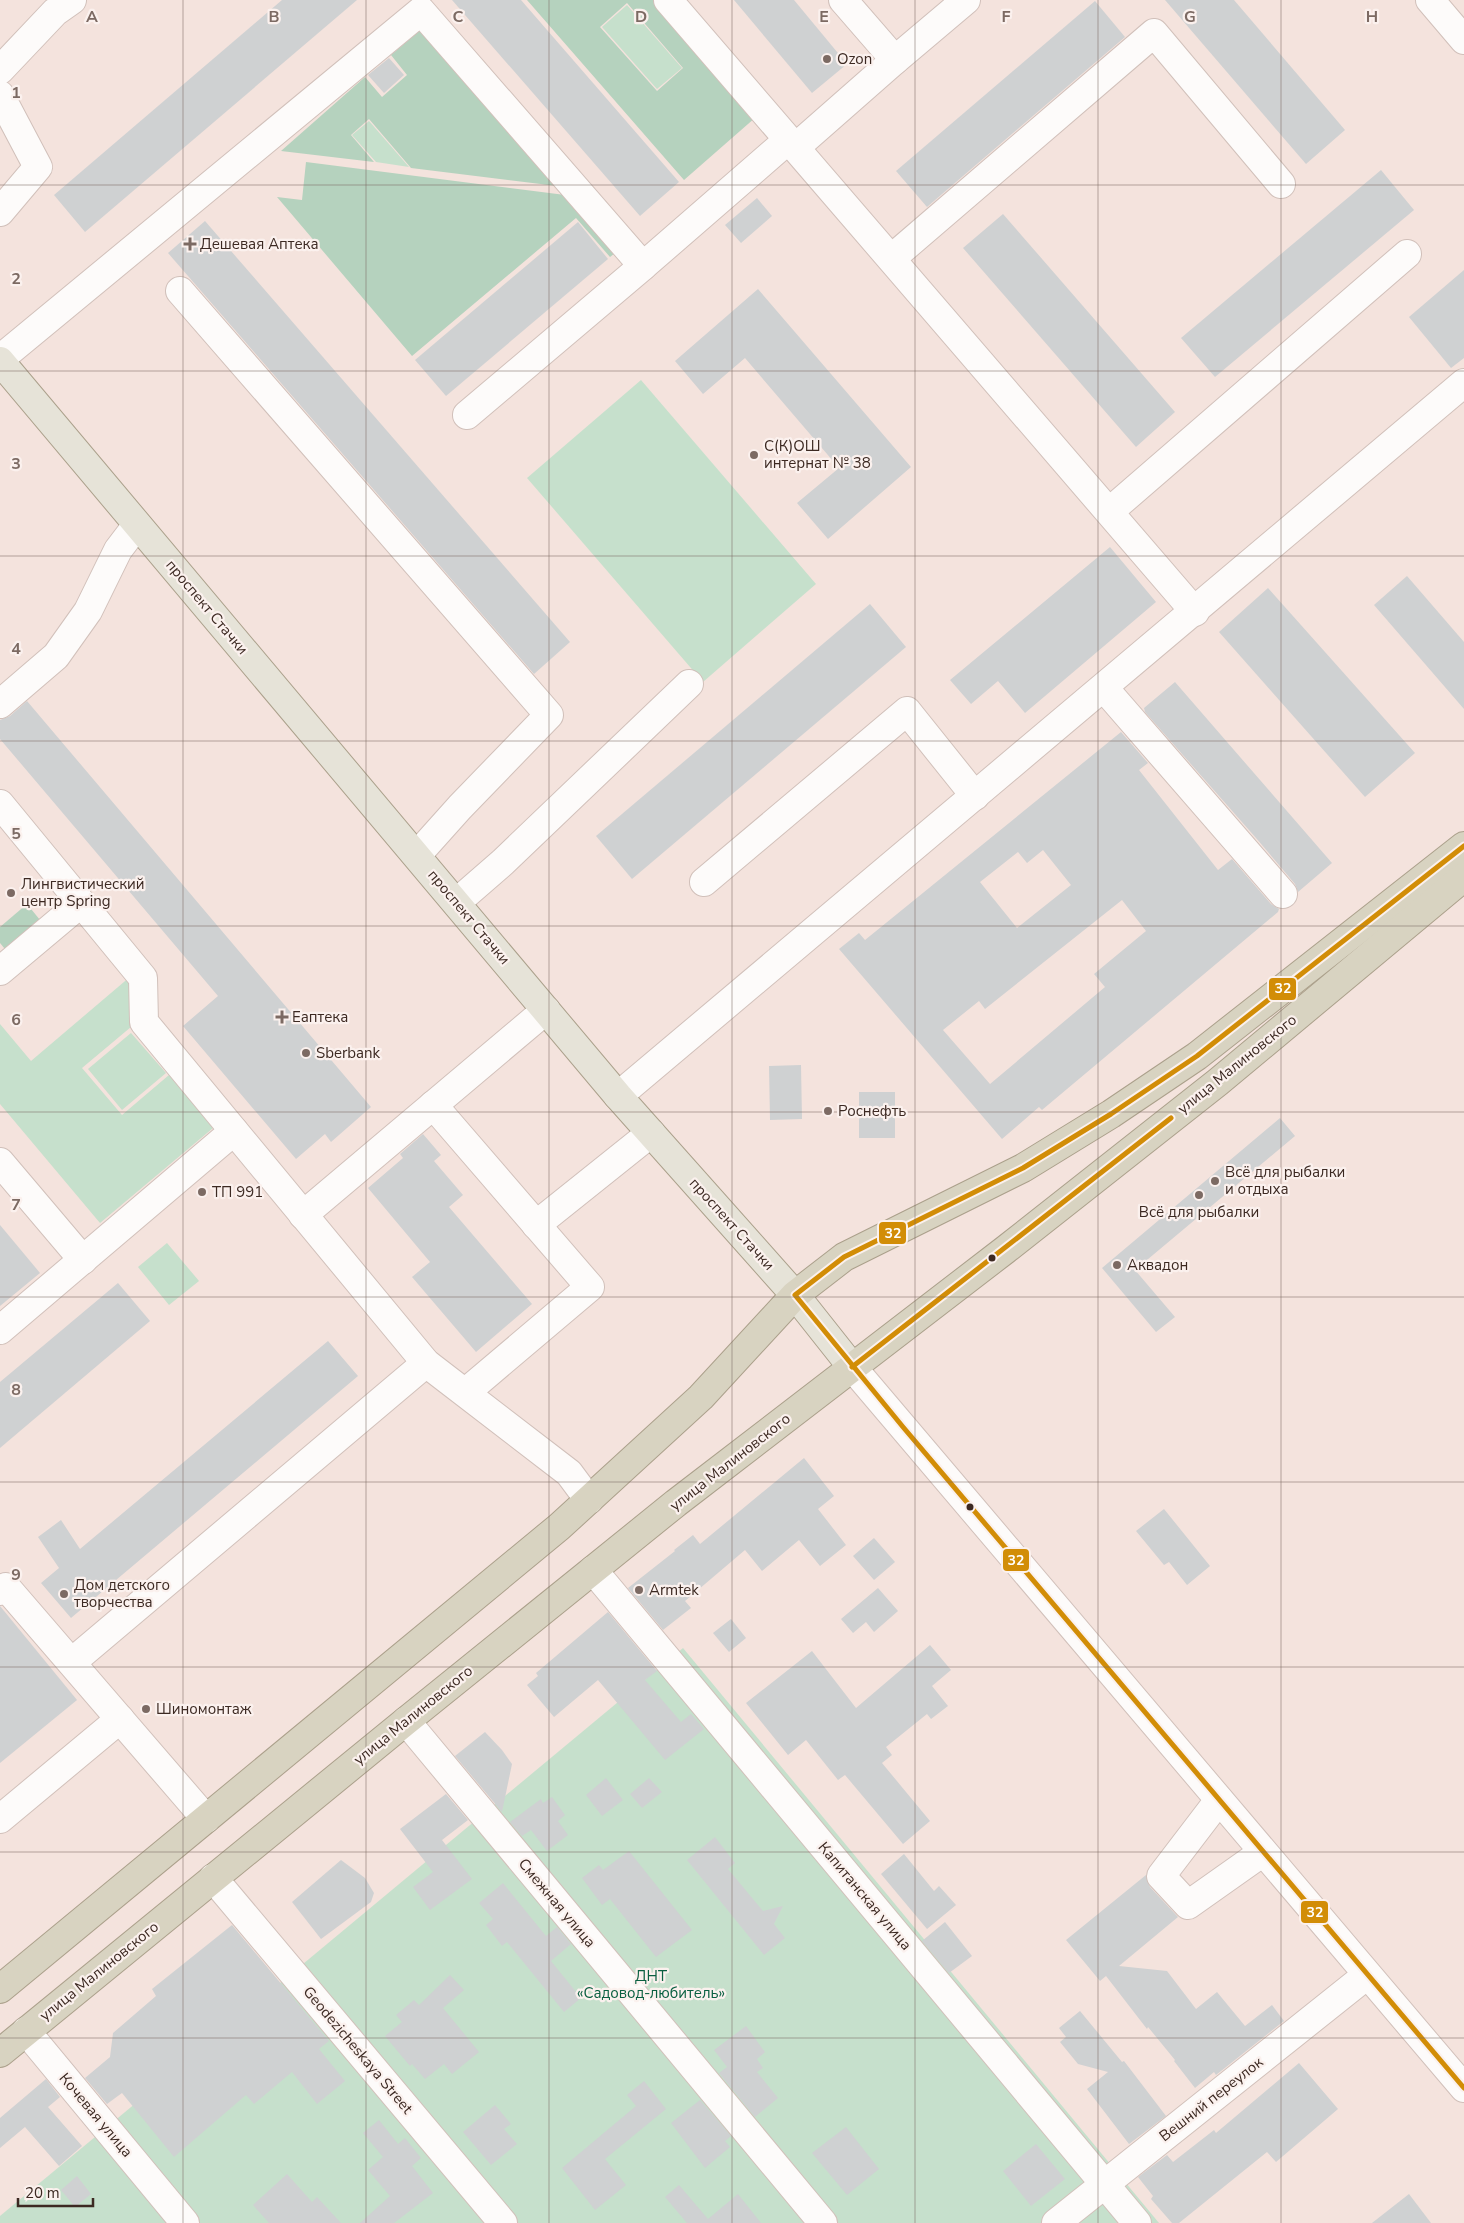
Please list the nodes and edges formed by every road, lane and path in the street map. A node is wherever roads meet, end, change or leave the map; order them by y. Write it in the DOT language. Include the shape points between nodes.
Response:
graph roads {
  1 [pos="72,0"];
  2 [pos="668,0"];
  3 [pos="843,0"];
  4 [pos="966,0"];
  5 [pos="1430,0"];
  6 [pos="1464,40"];
  7 [pos="894,60"];
  8 [pos="0,70"];
  9 [pos="0,95"];
  10 [pos="792,143"];
  11 [pos="1281,184"];
  12 [pos="0,212"];
  13 [pos="1407,254"];
  14 [pos="892,258"];
  15 [pos="644,266"];
  16 [pos="180,291"];
  17 [pos="0,360"];
  18 [pos="1464,383"];
  19 [pos="467,415"];
  20 [pos="1110,511"];
  21 [pos="137,525"];
  22 [pos="1195,612"];
  23 [pos="689,684"];
  24 [pos="1104,688"];
  25 [pos="0,704"];
  26 [pos="975,796"];
  27 [pos="0,804"];
  28 [pos="1464,846"];
  29 [pos="417,855"];
  30 [pos="1464,877"];
  31 [pos="704,882"];
  32 [pos="1283,894"];
  33 [pos="457,902"];
  34 [pos="82,903"];
  35 [pos="0,971"];
  36 [pos="546,1010"];
  37 [pos="618,1096"];
  38 [pos="433,1105"];
  39 [pos="234,1131"];
  40 [pos="651,1133"];
  41 [pos="0,1162"];
  42 [pos="303,1214"];
  43 [pos="536,1224"];
  44 [pos="82,1260"];
  45 [pos="795,1294"];
  46 [pos="0,1330"];
  47 [pos="426,1363"];
  48 [pos="852,1367"];
  49 [pos="466,1392"];
  50 [pos="589,1500"];
  51 [pos="593,1570"];
  52 [pos="0,1592"];
  53 [pos="72,1662"];
  54 [pos="120,1719"];
  55 [pos="406,1720"];
  56 [pos="1219,1800"];
  57 [pos="0,1819"];
  58 [pos="206,1819"];
  59 [pos="1263,1852"];
  60 [pos="213,1878"];
  61 [pos="1367,1975"];
  62 [pos="0,1989"];
  63 [pos="26,2031"];
  64 [pos="0,2053"];
  65 [pos="1464,2088"];
  66 [pos="1104,2183"];
  67 [pos="186,2223"];
  68 [pos="503,2223"];
  69 [pos="823,2223"];
  70 [pos="1056,2223"];
  71 [pos="1137,2223"];
  1 -- 8 [label="street" via="55,12"];
  2 -- 10 [label="street"];
  3 -- 7 [label="street"];
  4 -- 7 [label="street"];
  5 -- 6 [label="street"];
  7 -- 10 [label="street"];
  9 -- 12 [label="street" via="38,167"];
  10 -- 14 [label="street"];
  10 -- 15 [label="street"];
  11 -- 14 [label="street" via="1154,33"];
  13 -- 20 [label="street"];
  14 -- 20 [label="street"];
  15 -- 17 [label="street" via="422,11"];
  15 -- 19 [label="street"];
  16 -- 29 [label="street" via="549,715"];
  17 -- 21 [label="main road, проспект Стачки"];
  18 -- 22 [label="street"];
  20 -- 22 [label="street"];
  21 -- 25 [label="street" via="118,550 88,611 56,656"];
  21 -- 29 [label="main road, проспект Стачки"];
  22 -- 24 [label="street"];
  23 -- 33 [label="street"];
  24 -- 26 [label="street"];
  24 -- 32 [label="street"];
  26 -- 31 [label="street" via="907,711"];
  26 -- 37 [label="street"];
  27 -- 34 [label="street"];
  28 -- 45 [label="highway, улица Малиновского" via="1197,1056 1111,1114 1023,1168 844,1257"];
  29 -- 33 [label="main road, проспект Стачки"];
  30 -- 48 [label="highway, улица Малиновского" via="1218,1082"];
  33 -- 36 [label="main road, проспект Стачки"];
  34 -- 35 [label="street"];
  34 -- 39 [label="street" via="143,978 144,1022"];
  36 -- 37 [label="main road, проспект Стачки"];
  36 -- 38 [label="street"];
  37 -- 40 [label="main road, проспект Стачки"];
  38 -- 42 [label="street"];
  38 -- 43 [label="street"];
  39 -- 42 [label="street"];
  39 -- 44 [label="street"];
  40 -- 43 [label="street"];
  40 -- 45 [label="main road, проспект Стачки"];
  41 -- 44 [label="street"];
  42 -- 47 [label="street"];
  43 -- 49 [label="street" via="590,1287"];
  44 -- 46 [label="street"];
  45 -- 48 [label="main road, проспект Стачки"];
  45 -- 50 [label="highway, улица Малиновского" via="702,1397"];
  47 -- 49 [label="street"];
  47 -- 53 [label="street"];
  48 -- 51 [label="highway, улица Малиновского"];
  48 -- 56 [label="street, проспект Стачки"];
  49 -- 50 [label="street" via="569,1473"];
  50 -- 58 [label="highway, улица Малиновского"];
  51 -- 55 [label="highway, улица Малиновского"];
  51 -- 66 [label="street, Капитанская улица"];
  52 -- 53 [label="street" via="6,1587"];
  53 -- 54 [label="street"];
  54 -- 57 [label="street"];
  54 -- 58 [label="street"];
  55 -- 60 [label="highway, улица Малиновского"];
  55 -- 69 [label="street, Смежная улица"];
  56 -- 59 [label="street, проспект Стачки"];
  56 -- 59 [label="street" via="1162,1876 1188,1906"];
  58 -- 62 [label="highway, улица Малиновского"];
  59 -- 61 [label="street, проспект Стачки"];
  60 -- 63 [label="highway, улица Малиновского"];
  60 -- 68 [label="street, Geodezicheskaya Street"];
  61 -- 65 [label="street, проспект Стачки"];
  61 -- 66 [label="street, Вешний переулок"];
  63 -- 64 [label="highway, улица Малиновского"];
  63 -- 67 [label="street, Кочевая улица"];
  66 -- 70 [label="street, Вешний переулок"];
  66 -- 71 [label="street, Капитанская улица"];
}
